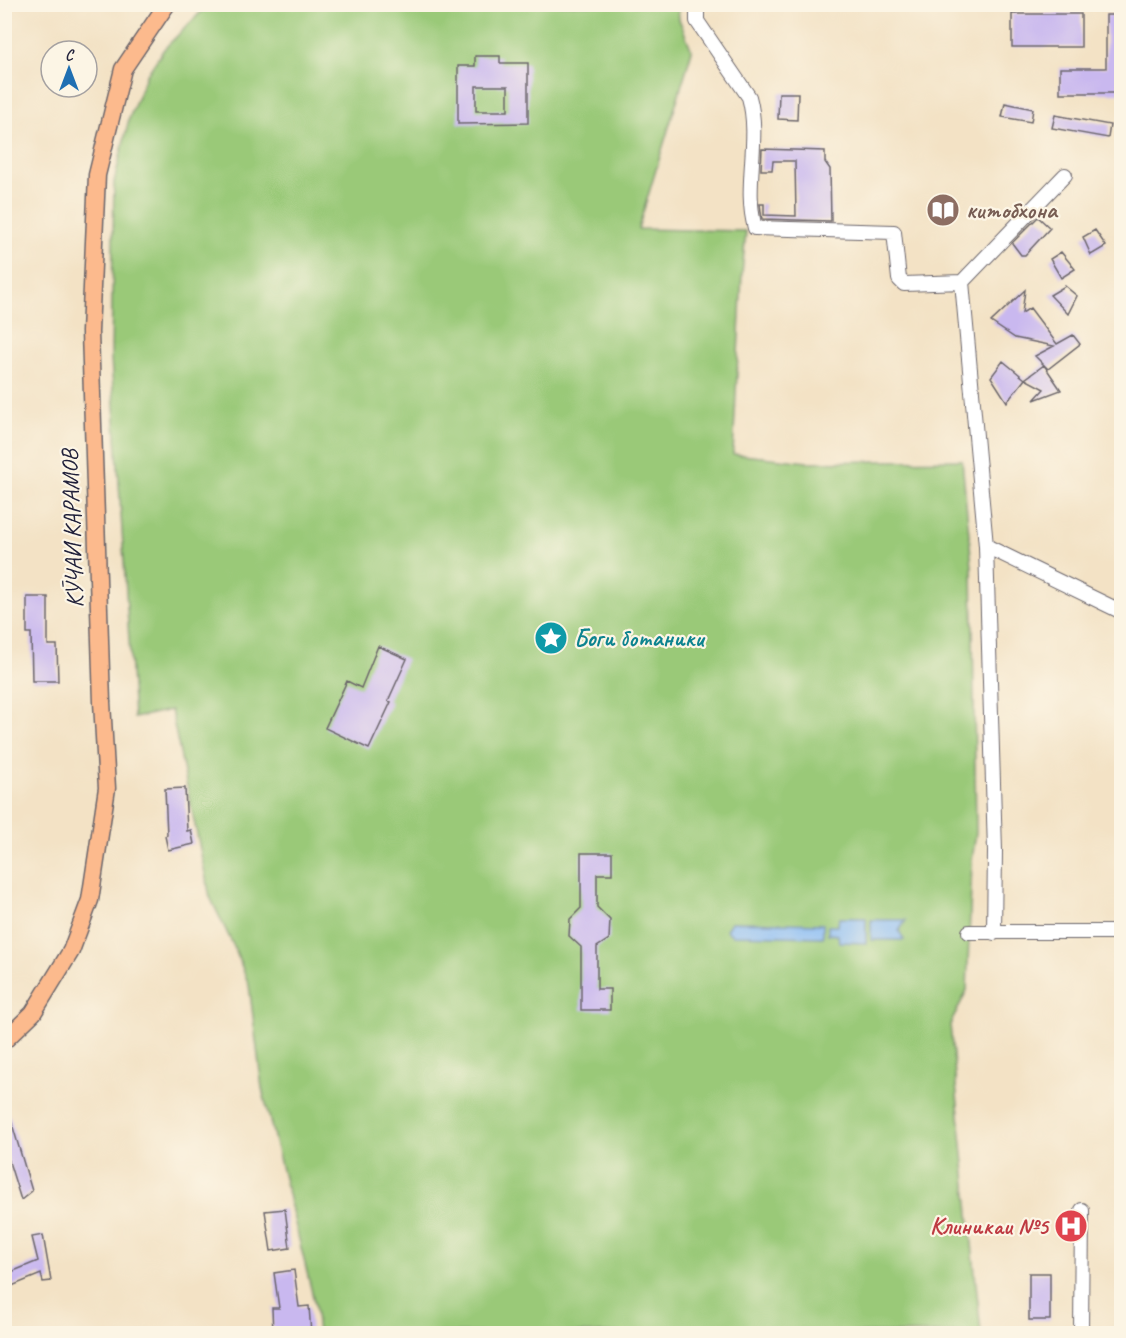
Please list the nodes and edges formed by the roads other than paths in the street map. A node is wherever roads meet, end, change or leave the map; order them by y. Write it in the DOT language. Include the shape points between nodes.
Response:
graph roads {
  1 [pos="167,4"];
  2 [pos="697,4"];
  3 [pos="1065,175"];
  4 [pos="962,282"];
  5 [pos="986,546"];
  6 [pos="1122,612"];
  7 [pos="969,932"];
  8 [pos="1122,932"];
  9 [pos="994,933"];
  10 [pos="4,1041"];
  11 [pos="1082,1210"];
  12 [pos="1081,1334"];
  1 -- 10 [label="main road, КӮЧАИ КАРАМОВ" via="123,69 97,175 90,332 107,788 92,889 71,951 33,1013"];
  2 -- 4 [label="street" via="697,21 751,103 755,228 894,232 899,279 904,284"];
  3 -- 4 [label="street"];
  4 -- 5 [label="street"];
  5 -- 6 [label="street"];
  5 -- 9 [label="street"];
  7 -- 9 [label="street"];
  8 -- 9 [label="street"];
  11 -- 12 [label="street"];
}
